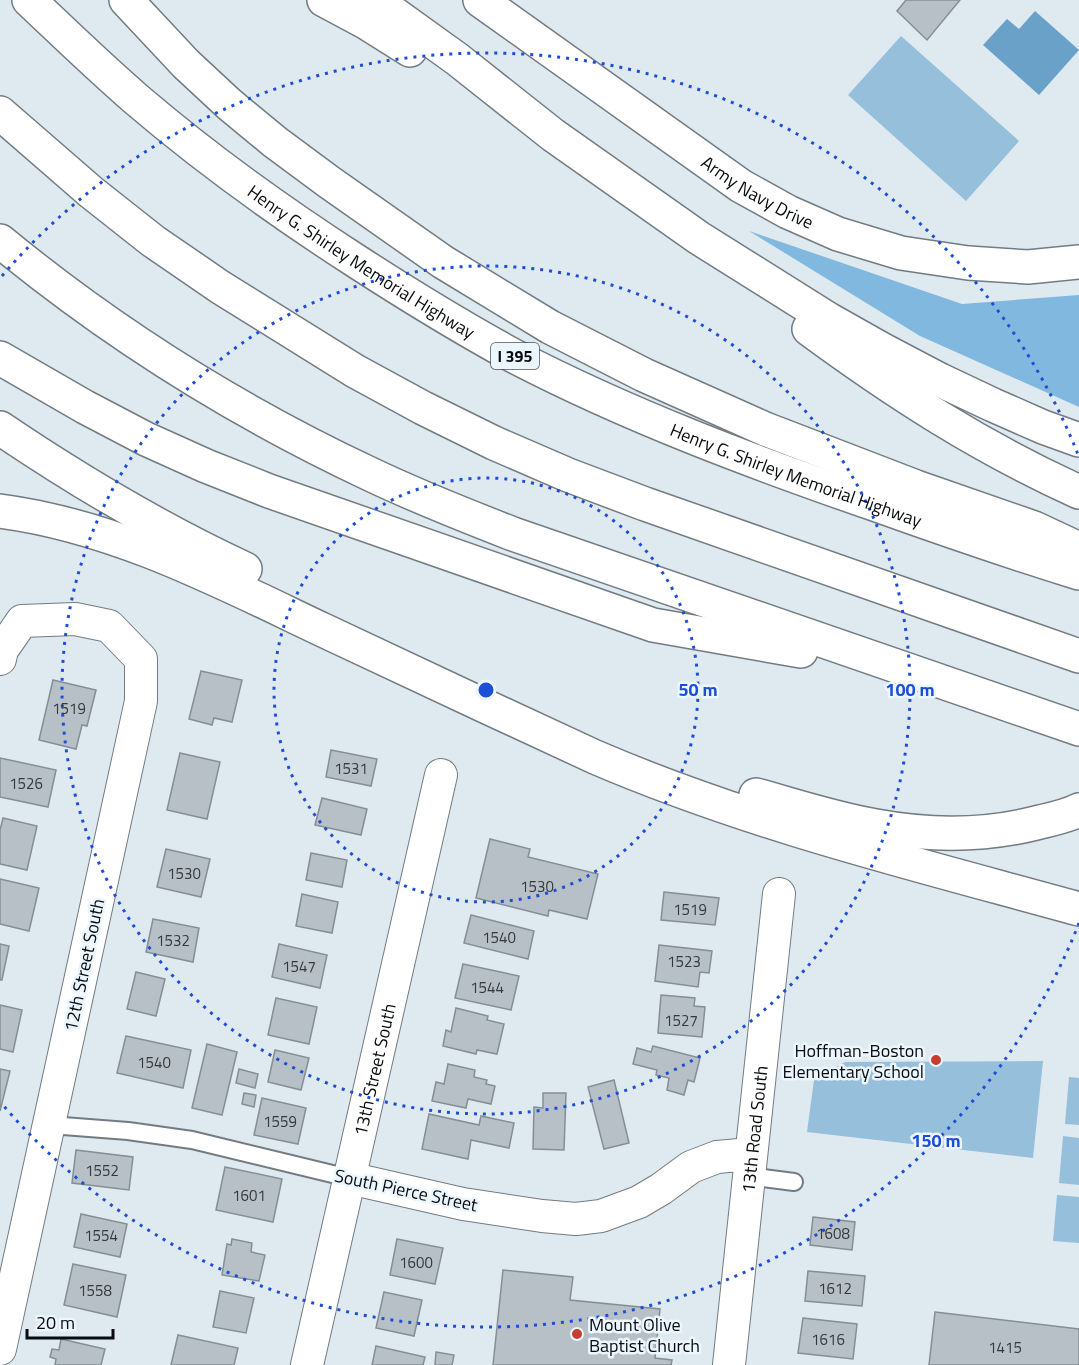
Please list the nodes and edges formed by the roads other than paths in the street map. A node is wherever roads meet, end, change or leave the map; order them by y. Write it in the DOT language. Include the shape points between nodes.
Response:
graph roads {
  1 [pos="28,0"];
  2 [pos="324,0"];
  3 [pos="375,0"];
  4 [pos="480,0"];
  5 [pos="136,11"];
  6 [pos="0,113"];
  7 [pos="553,135"];
  8 [pos="699,238"];
  9 [pos="0,241"];
  10 [pos="1079,262"];
  11 [pos="0,358"];
  12 [pos="0,428"];
  13 [pos="1079,440"];
  14 [pos="1079,492"];
  15 [pos="0,511"];
  16 [pos="1079,549"];
  17 [pos="1079,573"];
  18 [pos="1079,656"];
  19 [pos="0,659"];
  20 [pos="900,668"];
  21 [pos="420,675"];
  22 [pos="1079,729"];
  23 [pos="441,775"];
  24 [pos="642,777"];
  25 [pos="1077,811"];
  26 [pos="779,894"];
  27 [pos="1079,909"];
  28 [pos="50,1125"];
  29 [pos="750,1165"];
  30 [pos="349,1178"];
  31 [pos="795,1182"];
  32 [pos="0,1350"];
  33 [pos="307,1365"];
  34 [pos="729,1365"];
  1 -- 17 [label="main road, Henry G. Shirley Memorial Highway / I 395" via="137,99 255,192 384,279 513,355 658,424 730,453"];
  2 -- 7 [label="main road"];
  3 -- 7 [label="main road"];
  4 -- 10 [label="main road, Army Navy Drive" via="741,186 838,234 901,253 968,263 1028,267"];
  5 -- 16 [label="main road" via="229,104 320,176 444,262 550,327 644,375 765,429 1034,528"];
  6 -- 18 [label="main road" via="153,241 345,365 423,408 601,488"];
  7 -- 8 [label="main road"];
  8 -- 13 [label="main road" via="883,350 993,405"];
  8 -- 14 [label="main road" via="782,308 906,398 1005,456"];
  9 -- 20 [label="main road" via="164,361 300,440 369,474 513,534"];
  11 -- 20 [label="main road" via="84,408 206,466 653,625"];
  12 -- 21 [label="main road" via="183,538 332,610"];
  15 -- 21 [label="main road" via="65,524 149,551"];
  19 -- 28 [label="street, 12th Street South" via="22,621 75,619 109,626 141,659 141,701"];
  20 -- 22 [label="main road"];
  21 -- 24 [label="main road"];
  23 -- 30 [label="street, 13th Street South"];
  24 -- 25 [label="main road" via="747,792 875,826 941,834 1006,829"];
  24 -- 27 [label="main road" via="795,830"];
  26 -- 29 [label="street, 13th Road South"];
  28 -- 30 [label="lane, South Pierce Street" via="192,1140"];
  28 -- 32 [label="street, 12th Street South"];
  29 -- 30 [label="street, South Pierce Street" via="717,1157 691,1167 639,1202 602,1216 576,1219 463,1204"];
  29 -- 31 [label="lane"];
  29 -- 34 [label="street, 13th Road South"];
  30 -- 33 [label="street, 13th Street South"];
}
